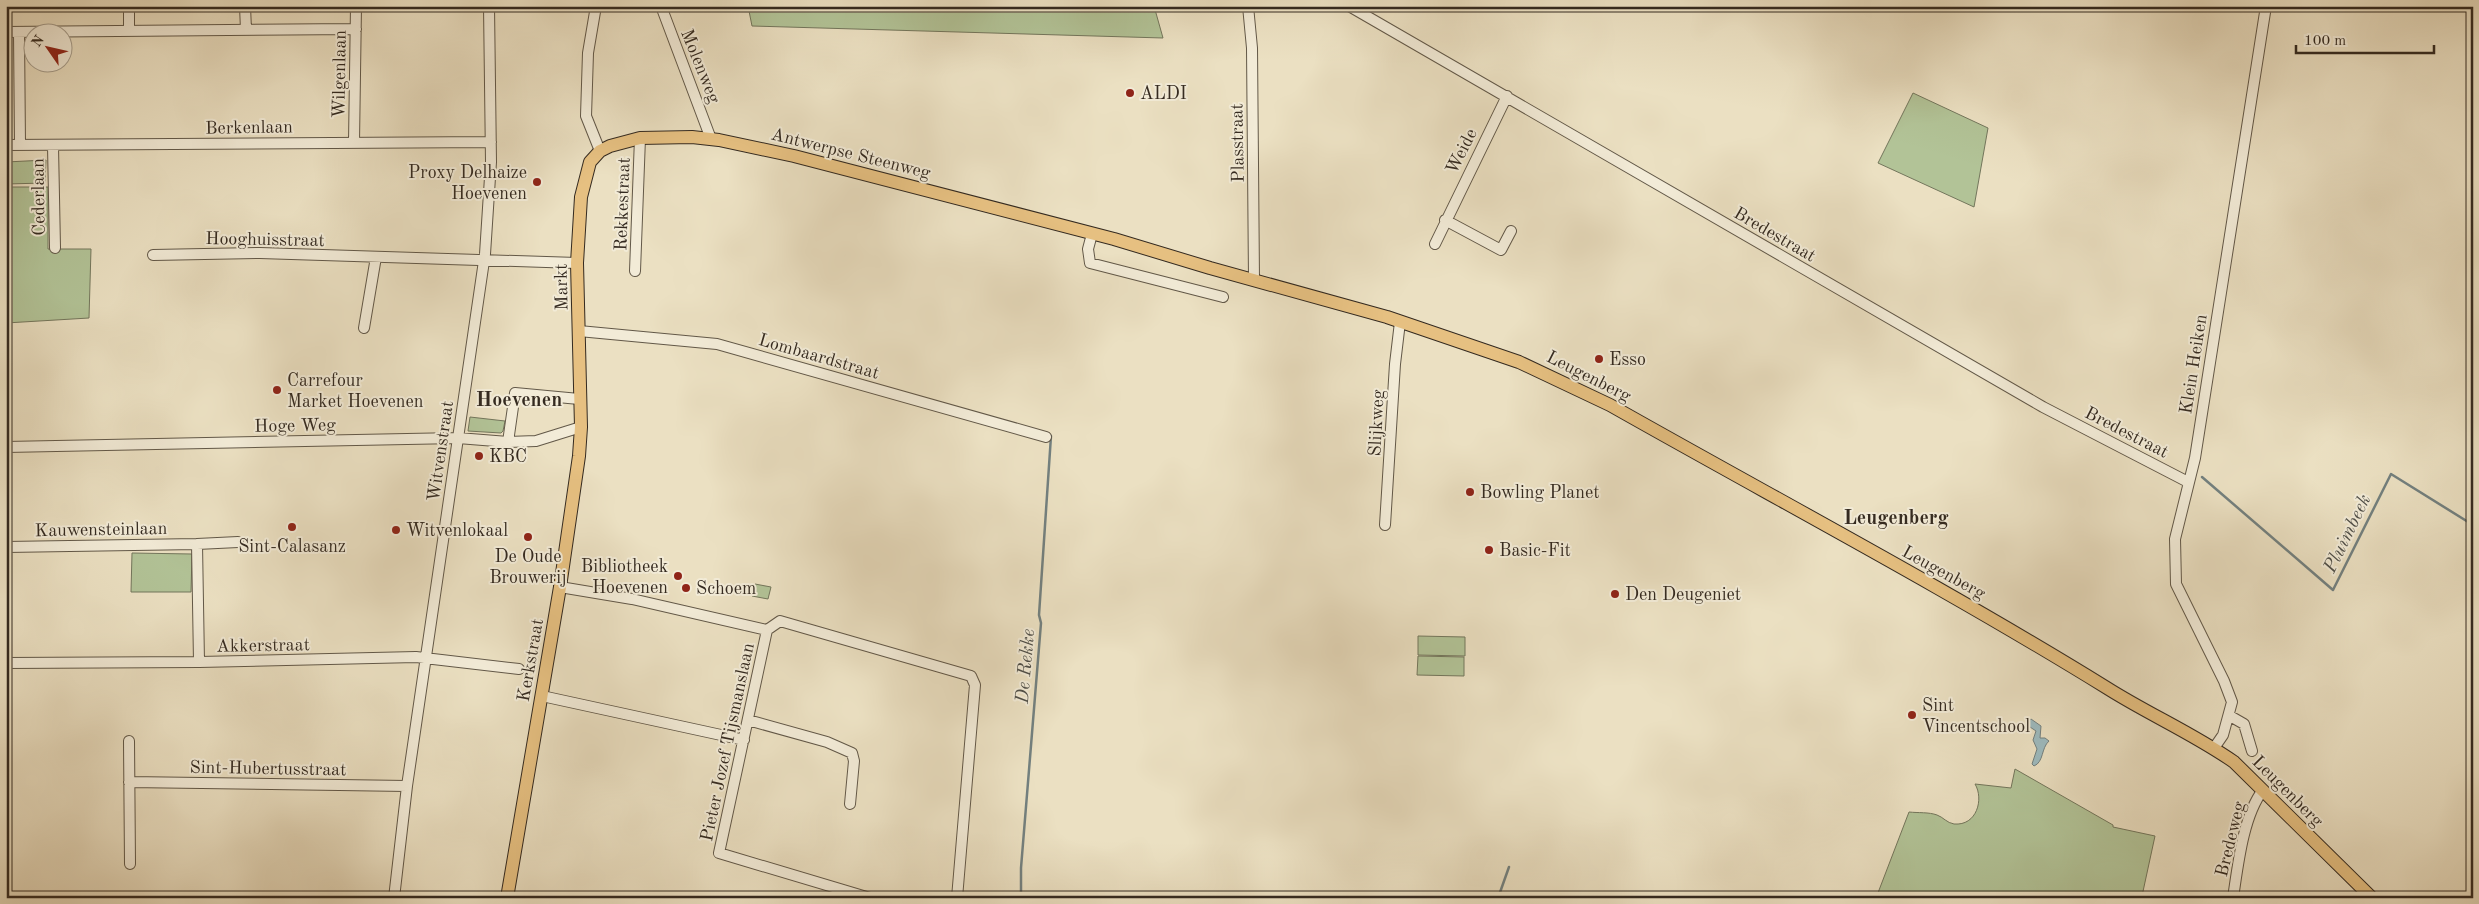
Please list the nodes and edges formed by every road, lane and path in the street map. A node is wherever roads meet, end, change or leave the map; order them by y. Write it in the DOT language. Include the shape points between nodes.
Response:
graph roads {
  1 [pos="129,6"];
  2 [pos="245,6"];
  3 [pos="356,6"];
  4 [pos="489,6"];
  5 [pos="596,6"];
  6 [pos="661,6"];
  7 [pos="1248,6"];
  8 [pos="1350,6"];
  9 [pos="2266,6"];
  10 [pos="356,28"];
  11 [pos="246,30"];
  12 [pos="129,31"];
  13 [pos="6,32"];
  14 [pos="19,32"];
  15 [pos="1507,96"];
  16 [pos="640,138"];
  17 [pos="711,139"];
  18 [pos="354,142"];
  19 [pos="491,142"];
  20 [pos="6,145"];
  21 [pos="20,145"];
  22 [pos="53,146"];
  23 [pos="600,151"];
  24 [pos="1445,220"];
  25 [pos="1511,231"];
  26 [pos="1092,234"];
  27 [pos="1435,244"];
  28 [pos="54,248"];
  29 [pos="153,255"];
  30 [pos="376,257"];
  31 [pos="483,261"];
  32 [pos="577,263"];
  33 [pos="635,271"];
  34 [pos="1254,280"];
  35 [pos="1223,297"];
  36 [pos="1400,322"];
  37 [pos="364,328"];
  38 [pos="579,331"];
  39 [pos="579,399"];
  40 [pos="581,427"];
  41 [pos="1046,437"];
  42 [pos="458,438"];
  43 [pos="508,442"];
  44 [pos="6,447"];
  45 [pos="2188,482"];
  46 [pos="1385,526"];
  47 [pos="238,542"];
  48 [pos="197,544"];
  49 [pos="6,547"];
  50 [pos="560,587"];
  51 [pos="767,630"];
  52 [pos="426,658"];
  53 [pos="199,662"];
  54 [pos="6,663"];
  55 [pos="519,669"];
  56 [pos="542,696"];
  57 [pos="2230,716"];
  58 [pos="748,720"];
  59 [pos="744,740"];
  60 [pos="129,741"];
  61 [pos="2214,748"];
  62 [pos="2252,751"];
  63 [pos="129,782"];
  64 [pos="407,786"];
  65 [pos="2263,790"];
  66 [pos="850,804"];
  67 [pos="130,864"];
  68 [pos="394,898"];
  69 [pos="507,898"];
  70 [pos="870,898"];
  71 [pos="957,898"];
  72 [pos="2233,898"];
  73 [pos="2372,898"];
  1 -- 12 [label="street"];
  2 -- 11 [label="street"];
  3 -- 10 [label="street, Wilgenlaan"];
  4 -- 19 [label="street, Witvenstraat"];
  5 -- 23 [label="street" via="588,53 586,116"];
  6 -- 17 [label="street, Molenweg"];
  7 -- 34 [label="street, Plasstraat" via="1252,48"];
  8 -- 15 [label="street, Bredestraat"];
  9 -- 45 [label="street, Klein Heiken" via="2195,458"];
  10 -- 11 [label="street"];
  10 -- 18 [label="street, Wilgenlaan"];
  11 -- 12 [label="street"];
  12 -- 14 [label="street"];
  13 -- 14 [label="street"];
  14 -- 21 [label="street"];
  15 -- 24 [label="street, Weide"];
  15 -- 45 [label="street, Bredestraat" via="2043,408"];
  16 -- 17 [label="main road, Antwerpse Steenweg"];
  16 -- 23 [label="main road, Antwerpse Steenweg"];
  16 -- 33 [label="street, Rekkestraat"];
  17 -- 26 [label="main road, Antwerpse Steenweg" via="794,156"];
  18 -- 19 [label="street, Berkenlaan"];
  18 -- 22 [label="street, Berkenlaan"];
  19 -- 31 [label="street, Witvenstraat"];
  20 -- 21 [label="street, Berkenlaan"];
  21 -- 22 [label="street, Berkenlaan"];
  22 -- 28 [label="street, Cederlaan"];
  23 -- 32 [label="main road, Markt" via="590,162 583,182"];
  24 -- 25 [label="street" via="1501,250"];
  24 -- 27 [label="street, Weide"];
  26 -- 34 [label="main road, Antwerpse Steenweg"];
  26 -- 35 [label="street" via="1088,249 1090,263"];
  29 -- 30 [label="street, Hooghuisstraat" via="260,253"];
  30 -- 31 [label="street, Hooghuisstraat"];
  30 -- 37 [label="street"];
  31 -- 32 [label="street, Hooghuisstraat"];
  31 -- 42 [label="street, Witvenstraat"];
  32 -- 38 [label="main road, Markt"];
  34 -- 36 [label="main road, Leugenberg"];
  36 -- 46 [label="street, Slijkweg"];
  36 -- 61 [label="main road, Leugenberg" via="1519,362 1610,405 2012,630 2118,695"];
  38 -- 39 [label="main road, Markt"];
  38 -- 41 [label="street, Lombaardstraat" via="717,344"];
  39 -- 40 [label="main road, Markt"];
  39 -- 43 [label="street" via="515,393"];
  40 -- 43 [label="street, Hoge Weg" via="536,441"];
  40 -- 50 [label="main road, Kerkstraat"];
  42 -- 43 [label="street, Hoge Weg"];
  42 -- 44 [label="street, Hoge Weg"];
  42 -- 52 [label="street, Witvenstraat"];
  45 -- 57 [label="street, Klein Heiken" via="2175,539 2176,584 2224,680 2232,702"];
  47 -- 48 [label="street, Kauwensteinlaan"];
  48 -- 49 [label="street, Kauwensteinlaan"];
  48 -- 53 [label="street"];
  50 -- 51 [label="street" via="632,599"];
  50 -- 56 [label="main road, Kerkstraat"];
  51 -- 58 [label="street, Pieter Jozef Tijsmanslaan"];
  51 -- 71 [label="street" via="780,621 971,676 975,685"];
  52 -- 53 [label="street, Akkerstraat"];
  52 -- 55 [label="street, Akkerstraat"];
  52 -- 64 [label="street, Witvenstraat"];
  53 -- 54 [label="street, Akkerstraat"];
  56 -- 59 [label="street"];
  56 -- 69 [label="main road, Kerkstraat"];
  57 -- 61 [label="street, Klein Heiken"];
  57 -- 62 [label="street" via="2244,724"];
  58 -- 59 [label="street, Pieter Jozef Tijsmanslaan"];
  58 -- 66 [label="street" via="827,742 852,753"];
  59 -- 70 [label="street, Pieter Jozef Tijsmanslaan" via="719,853"];
  60 -- 63 [label="street"];
  61 -- 65 [label="main road, Leugenberg"];
  63 -- 64 [label="street, Sint-Hubertusstraat"];
  63 -- 67 [label="street"];
  64 -- 68 [label="street, Witvenstraat"];
  65 -- 72 [label="street, Bredeweg" via="2252,805"];
  65 -- 73 [label="main road, Leugenberg"];
}
